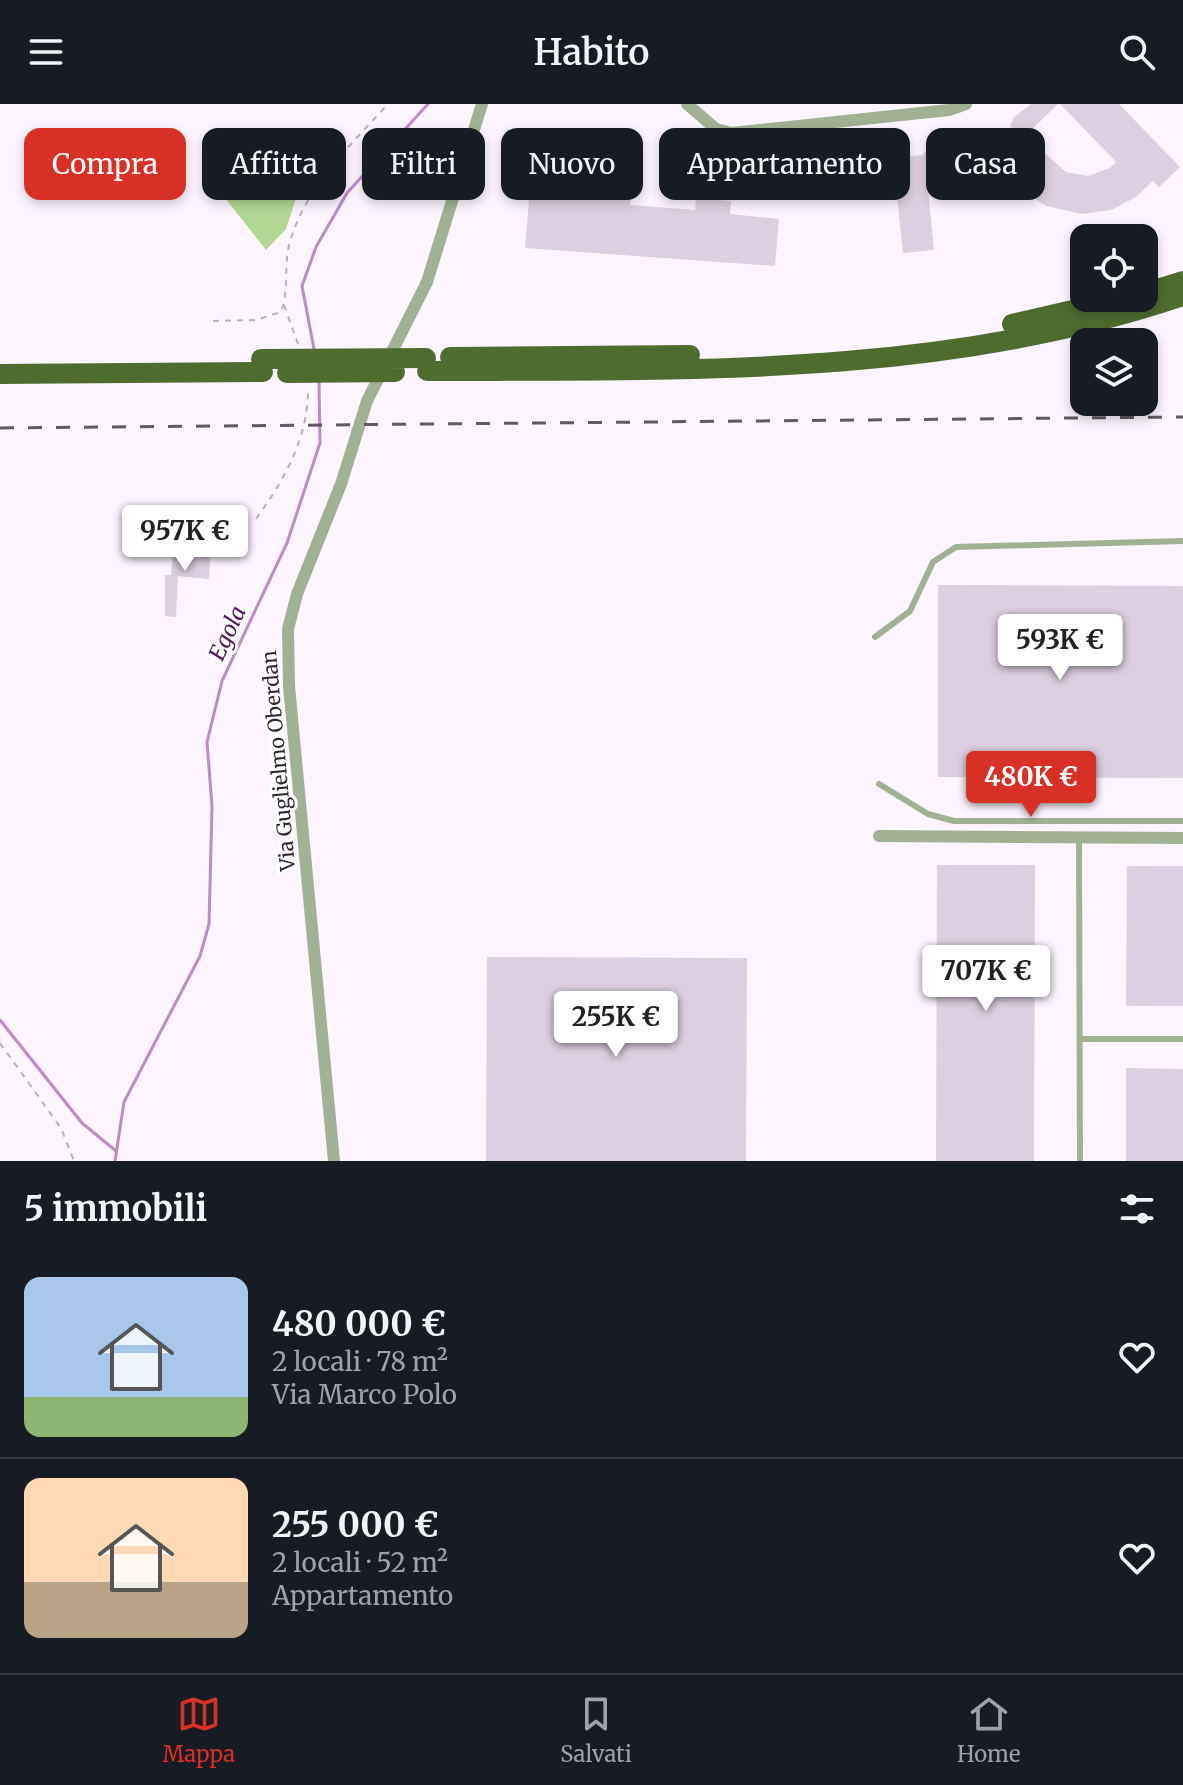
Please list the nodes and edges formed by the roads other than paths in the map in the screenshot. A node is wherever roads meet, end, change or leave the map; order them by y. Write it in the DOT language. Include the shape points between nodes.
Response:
graph roads {
  1 [pos="482,104"];
  2 [pos="687,104"];
  3 [pos="966,104"];
  4 [pos="1183,281"];
  5 [pos="1158,294"];
  6 [pos="1183,297"];
  7 [pos="1158,298"];
  8 [pos="1070,310"];
  9 [pos="1111,312"];
  10 [pos="0,361"];
  11 [pos="427,365"];
  12 [pos="262,366"];
  13 [pos="0,374"];
  14 [pos="1183,541"];
  15 [pos="875,637"];
  16 [pos="879,784"];
  17 [pos="1183,821"];
  18 [pos="879,836"];
  19 [pos="1079,837"];
  20 [pos="1183,838"];
  21 [pos="1080,1039"];
  22 [pos="1183,1039"];
  23 [pos="334,1161"];
  24 [pos="1080,1161"];
  1 -- 23 [label="street, Via Guglielmo Oberdan" via="427,282 367,401 288,629"];
  2 -- 3 [label="street" via="716,129 740,132"];
  4 -- 5 [label="highway"];
  6 -- 7 [label="highway"];
  8 -- 11 [label="highway" via="967,333 823,349"];
  9 -- 11 [label="highway" via="1065,328 974,345 831,362 656,370"];
  10 -- 12 [label="highway"];
  11 -- 12 [label="highway, bridge"];
  12 -- 13 [label="highway"];
  14 -- 15 [label="lane" via="956,547 933,562 910,611"];
  16 -- 17 [label="lane" via="928,814 954,821"];
  18 -- 19 [label="street"];
  19 -- 20 [label="street"];
  19 -- 21 [label="lane"];
  21 -- 22 [label="lane"];
  21 -- 24 [label="lane"];
}
